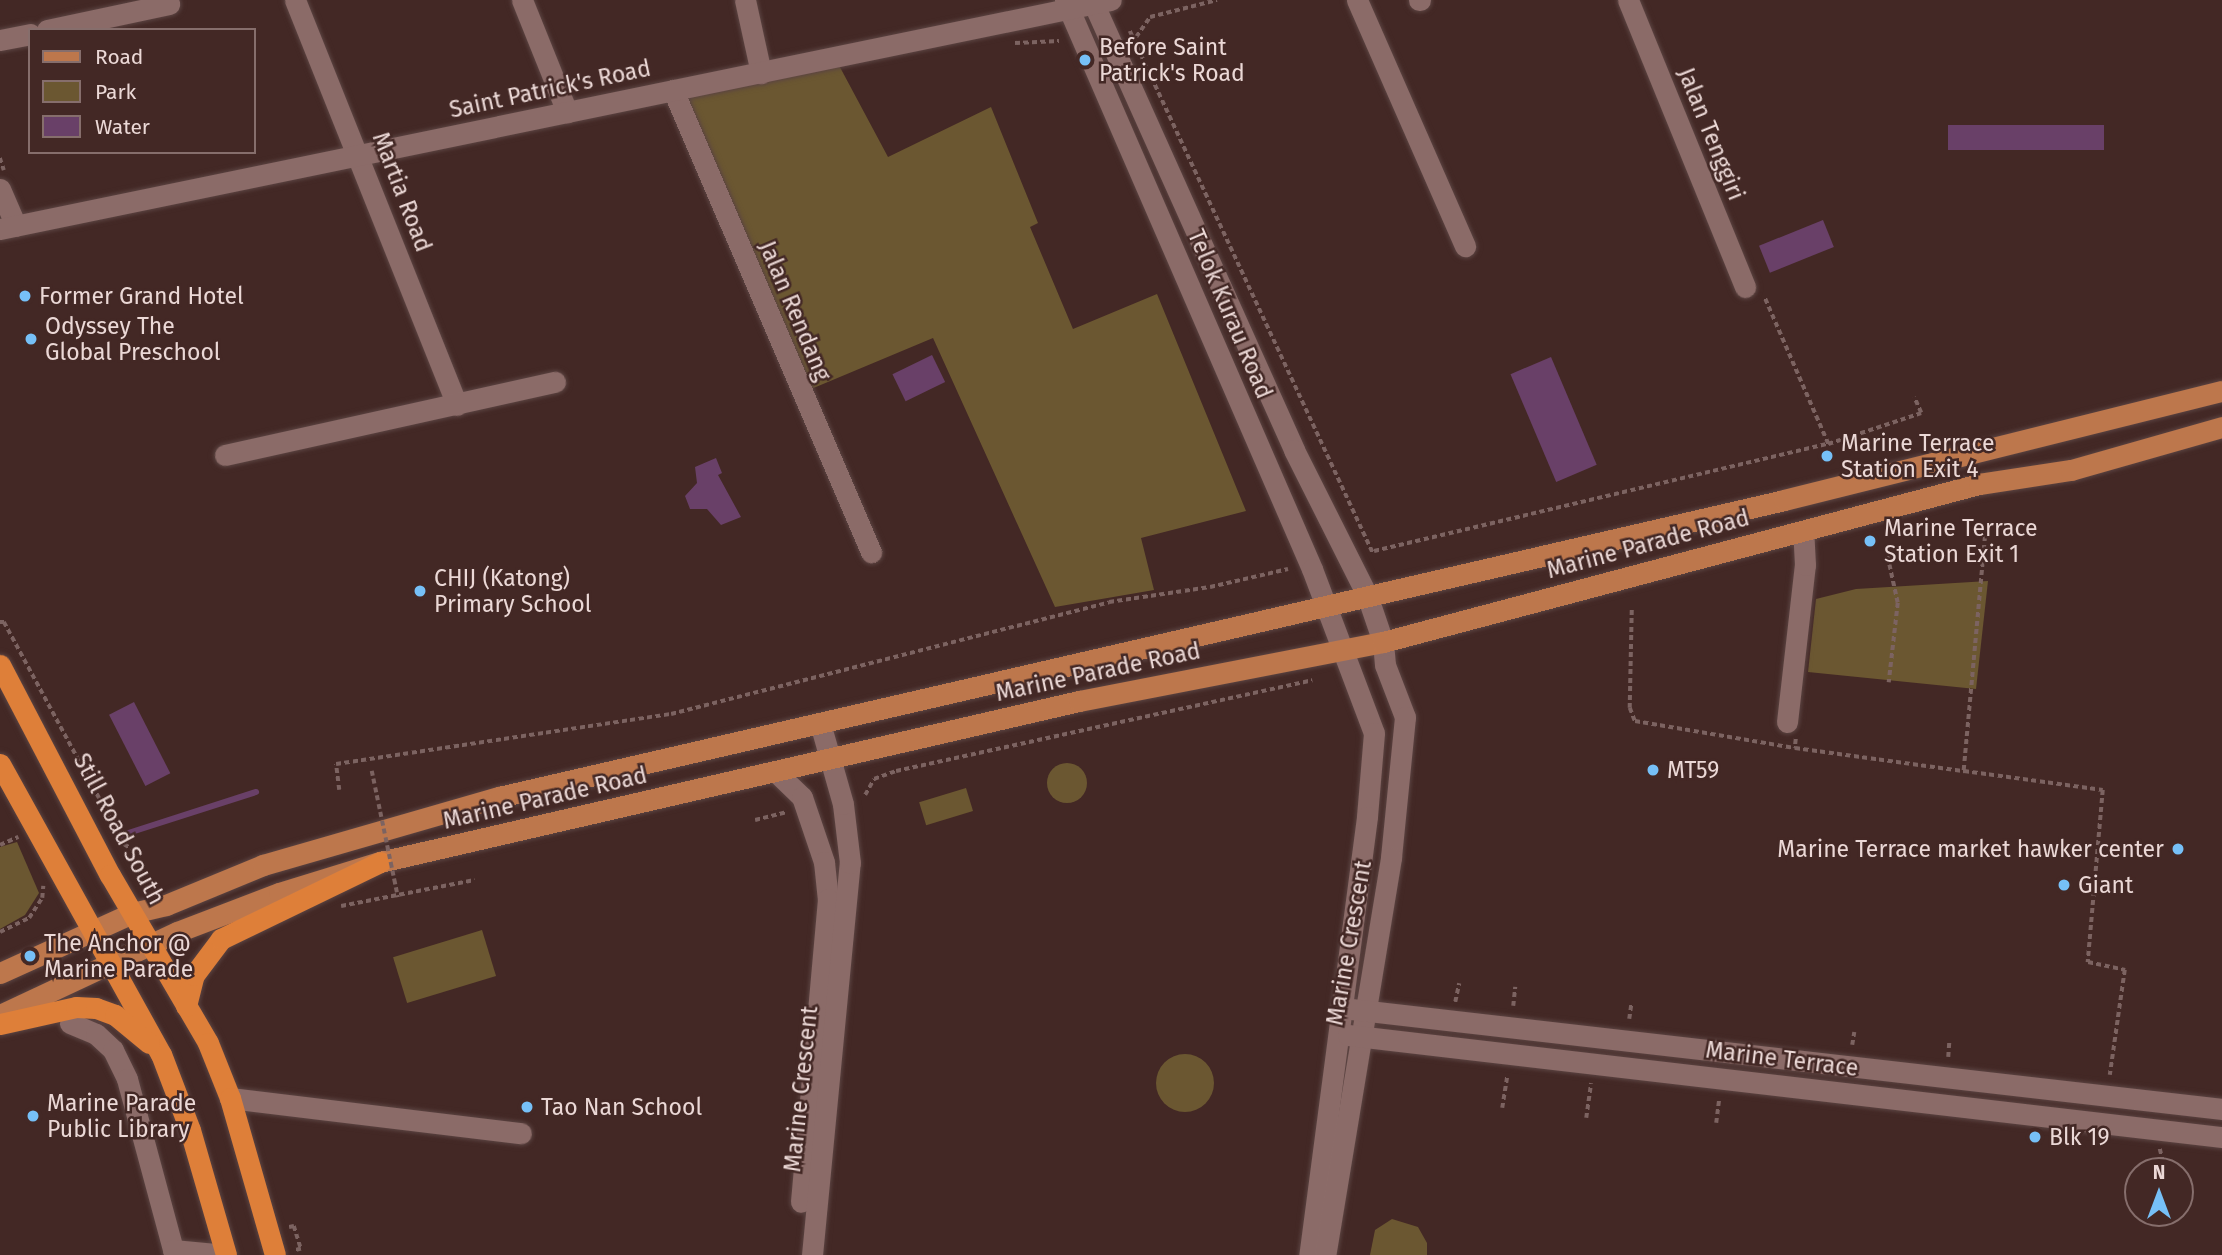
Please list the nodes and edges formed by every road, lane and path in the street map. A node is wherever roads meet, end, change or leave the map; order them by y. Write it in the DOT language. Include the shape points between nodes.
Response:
graph roads {
  1 [pos="295,0"];
  2 [pos="522,0"];
  3 [pos="744,0"];
  4 [pos="1217,0"];
  5 [pos="1357,0"];
  6 [pos="1628,0"];
  7 [pos="1099,1"];
  8 [pos="169,4"];
  9 [pos="1067,4"];
  10 [pos="56,28"];
  11 [pos="1127,28"];
  12 [pos="28,33"];
  13 [pos="1136,37"];
  14 [pos="0,40"];
  15 [pos="1067,40"];
  16 [pos="1027,42"];
  17 [pos="761,73"];
  18 [pos="673,90"];
  19 [pos="566,112"];
  20 [pos="359,155"];
  21 [pos="0,189"];
  22 [pos="8,228"];
  23 [pos="1465,246"];
  24 [pos="1745,287"];
  25 [pos="555,382"];
  26 [pos="2222,391"];
  27 [pos="1914,397"];
  28 [pos="457,405"];
  29 [pos="2222,427"];
  30 [pos="1828,444"];
  31 [pos="225,455"];
  32 [pos="1986,528"];
  33 [pos="1802,531"];
  34 [pos="1886,548"];
  35 [pos="871,552"];
  36 [pos="1310,566"];
  37 [pos="1367,595"];
  38 [pos="1326,606"];
  39 [pos="1632,610"];
  40 [pos="0,622"];
  41 [pos="1383,642"];
  42 [pos="1345,649"];
  43 [pos="0,665"];
  44 [pos="1312,680"];
  45 [pos="1889,682"];
  46 [pos="820,723"];
  47 [pos="1792,728"];
  48 [pos="1795,748"];
  49 [pos="832,760"];
  50 [pos="0,764"];
  51 [pos="373,771"];
  52 [pos="1964,771"];
  53 [pos="776,772"];
  54 [pos="339,790"];
  55 [pos="865,794"];
  56 [pos="0,845"];
  57 [pos="24,846"];
  58 [pos="144,858"];
  59 [pos="380,862"];
  60 [pos="40,874"];
  61 [pos="475,880"];
  62 [pos="398,897"];
  63 [pos="333,907"];
  64 [pos="132,913"];
  65 [pos="90,931"];
  66 [pos="0,932"];
  67 [pos="151,944"];
  68 [pos="109,964"];
  69 [pos="0,973"];
  70 [pos="1459,983"];
  71 [pos="1515,987"];
  72 [pos="1631,1004"];
  73 [pos="186,1006"];
  74 [pos="1454,1007"];
  75 [pos="1341,1008"];
  76 [pos="1364,1011"];
  77 [pos="0,1015"];
  78 [pos="1511,1015"];
  79 [pos="70,1023"];
  80 [pos="0,1024"];
  81 [pos="1628,1030"];
  82 [pos="1337,1034"];
  83 [pos="1359,1037"];
  84 [pos="161,1054"];
  85 [pos="1508,1070"];
  86 [pos="1591,1082"];
  87 [pos="2109,1084"];
  88 [pos="230,1098"];
  89 [pos="1719,1099"];
  90 [pos="1502,1108"];
  91 [pos="2222,1109"];
  92 [pos="1586,1118"];
  93 [pos="1716,1123"];
  94 [pos="521,1133"];
  95 [pos="2222,1137"];
  96 [pos="2160,1147"];
  97 [pos="2162,1157"];
  98 [pos="226,1255"];
  99 [pos="275,1255"];
  100 [pos="797,1255"];
  101 [pos="812,1255"];
  102 [pos="1309,1255"];
  103 [pos="1325,1255"];
  1 -- 20 [label="street, Martia Road"];
  2 -- 19 [label="street"];
  3 -- 17 [label="street"];
  4 -- 13 [label="path" via="1150,17"];
  5 -- 23 [label="street"];
  6 -- 24 [label="street, Jalan Tenggiri"];
  7 -- 9 [label="street, Saint Patrick's Road"];
  7 -- 37 [label="street, Telok Kurau Road" via="1294,450"];
  8 -- 10 [label="street"];
  9 -- 17 [label="street, Saint Patrick's Road"];
  9 -- 36 [label="street, Telok Kurau Road"];
  11 -- 13 [label="path"];
  12 -- 14 [label="street"];
  13 -- 30 [label="path" via="1373,553"];
  15 -- 16 [label="path"];
  17 -- 18 [label="street, Saint Patrick's Road"];
  18 -- 19 [label="street, Saint Patrick's Road"];
  18 -- 35 [label="street, Jalan Rendang"];
  19 -- 20 [label="street, Saint Patrick's Road"];
  20 -- 22 [label="street, Saint Patrick's Road"];
  20 -- 28 [label="street, Martia Road"];
  21 -- 22 [label="street"];
  24 -- 30 [label="path" via="1757,279"];
  25 -- 28 [label="street"];
  26 -- 37 [label="main road, Marine Parade Road" via="1797,497"];
  27 -- 30 [label="path" via="1921,413"];
  28 -- 31 [label="street"];
  29 -- 33 [label="main road, Marine Parade Road" via="2071,470 1979,484"];
  32 -- 52 [label="path"];
  33 -- 41 [label="main road, Marine Parade Road"];
  33 -- 47 [label="street" via="1805,565"];
  34 -- 45 [label="path" via="1898,603"];
  36 -- 38 [label="street, Telok Kurau Road"];
  36 -- 54 [label="path" via="1109,602 671,714 337,764"];
  37 -- 38 [label="main road, Marine Parade Road"];
  37 -- 41 [label="street, Telok Kurau Road"];
  38 -- 42 [label="street, Telok Kurau Road"];
  38 -- 46 [label="main road, Marine Parade Road"];
  39 -- 48 [label="path" via="1630,708 1635,721"];
  40 -- 58 [label="path" via="117,833"];
  41 -- 42 [label="main road, Marine Parade Road"];
  41 -- 76 [label="street, Marine Crescent" via="1385,665 1405,717 1403,766"];
  42 -- 49 [label="main road, Marine Parade Road" via="1079,701"];
  42 -- 75 [label="street, Marine Crescent" via="1374,733"];
  43 -- 64 [label="highway, Still Road South"];
  44 -- 55 [label="path" via="909,768 874,779"];
  46 -- 49 [label="street, Marine Crescent"];
  46 -- 64 [label="main road, Marine Parade Road" via="398,824 263,865 166,905"];
  47 -- 48 [label="path"];
  48 -- 52 [label="path"];
  49 -- 53 [label="main road, Marine Parade Road"];
  49 -- 101 [label="street, Marine Crescent" via="850,863"];
  50 -- 65 [label="highway"];
  51 -- 62 [label="path, bridge"];
  52 -- 87 [label="path" via="2103,790 2088,962 2125,970"];
  53 -- 59 [label="main road, Marine Parade Road"];
  53 -- 100 [label="street, Marine Crescent" via="802,797 824,863 828,899"];
  56 -- 57 [label="path" via="19,837"];
  59 -- 67 [label="main road, Marine Parade Road" via="279,892"];
  59 -- 73 [label="highway" via="220,939 194,975"];
  60 -- 66 [label="path" via="42,898 34,912"];
  61 -- 63 [label="path"];
  64 -- 65 [label="main road, Marine Parade Road"];
  64 -- 67 [label="highway, Still Road South"];
  65 -- 68 [label="highway"];
  65 -- 69 [label="main road, Marine Parade Road"];
  67 -- 68 [label="main road, Marine Parade Road"];
  67 -- 73 [label="highway, Still Road South"];
  68 -- 77 [label="main road, Marine Parade Road"];
  68 -- 84 [label="highway"];
  70 -- 74 [label="path"];
  71 -- 78 [label="path"];
  72 -- 81 [label="path"];
  73 -- 88 [label="highway, Still Road South" via="208,1043"];
  75 -- 76 [label="street, Marine Terrace"];
  75 -- 82 [label="street, Marine Crescent"];
  76 -- 83 [label="street, Marine Crescent"];
  76 -- 91 [label="street, Marine Terrace"];
  79 -- 98 [label="street" via="96,1034 113,1050 127,1079 173,1250"];
  80 -- 84 [label="highway" via="76,1007 96,1008 115,1015"];
  82 -- 83 [label="street, Marine Terrace"];
  82 -- 102 [label="street, Marine Crescent"];
  83 -- 95 [label="street, Marine Terrace"];
  83 -- 103 [label="street, Marine Crescent"];
  84 -- 98 [label="highway" via="190,1130"];
  85 -- 90 [label="path"];
  86 -- 92 [label="path"];
  88 -- 94 [label="street"];
  88 -- 99 [label="highway, Still Road South"];
  89 -- 93 [label="path"];
  96 -- 97 [label="path"];
}
